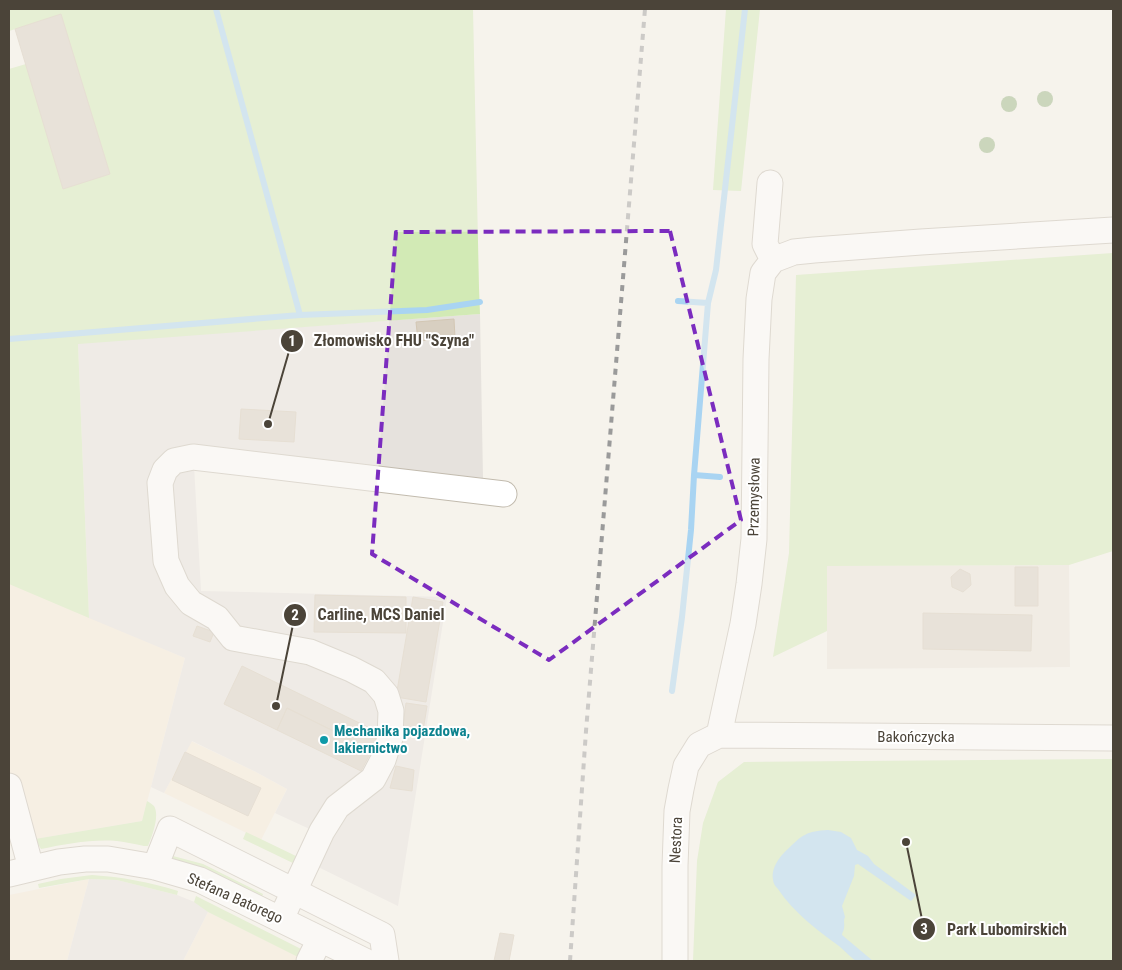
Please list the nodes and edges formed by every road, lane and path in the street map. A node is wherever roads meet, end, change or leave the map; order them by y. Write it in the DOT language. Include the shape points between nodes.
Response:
graph roads {
  1 [pos="770,183"];
  2 [pos="1113,230"];
  3 [pos="773,260"];
  4 [pos="504,494"];
  5 [pos="719,735"];
  6 [pos="1113,738"];
  7 [pos="9,786"];
  8 [pos="156,866"];
  9 [pos="20,871"];
  10 [pos="294,891"];
  11 [pos="281,919"];
  12 [pos="320,939"];
  13 [pos="309,961"];
  14 [pos="365,961"];
  15 [pos="386,961"];
  16 [pos="675,961"];
  1 -- 3 [label="street" via="765,244"];
  2 -- 3 [label="street" via="814,250 794,252"];
  3 -- 5 [label="street, Przemysłowa" via="763,273 759,298 754,539 750,584"];
  4 -- 10 [label="street" via="193,457 174,461 165,470 160,483 166,561 177,586 191,603 217,618 233,638 310,652 374,681 386,695 391,711 390,738 384,760 373,779 337,807"];
  5 -- 6 [label="street, Bakończycka"];
  5 -- 16 [label="street, Nestora" via="699,745 686,766 681,789 675,866"];
  7 -- 9 [label="street"];
  8 -- 9 [label="street, Stefana Batorego" via="85,859"];
  8 -- 10 [label="street" via="170,829"];
  8 -- 11 [label="street, Stefana Batorego" via="200,880"];
  10 -- 11 [label="street"];
  10 -- 15 [label="street" via="382,935"];
  11 -- 12 [label="street, Stefana Batorego"];
  12 -- 13 [label="street"];
  12 -- 14 [label="street, Stefana Batorego"];
}
